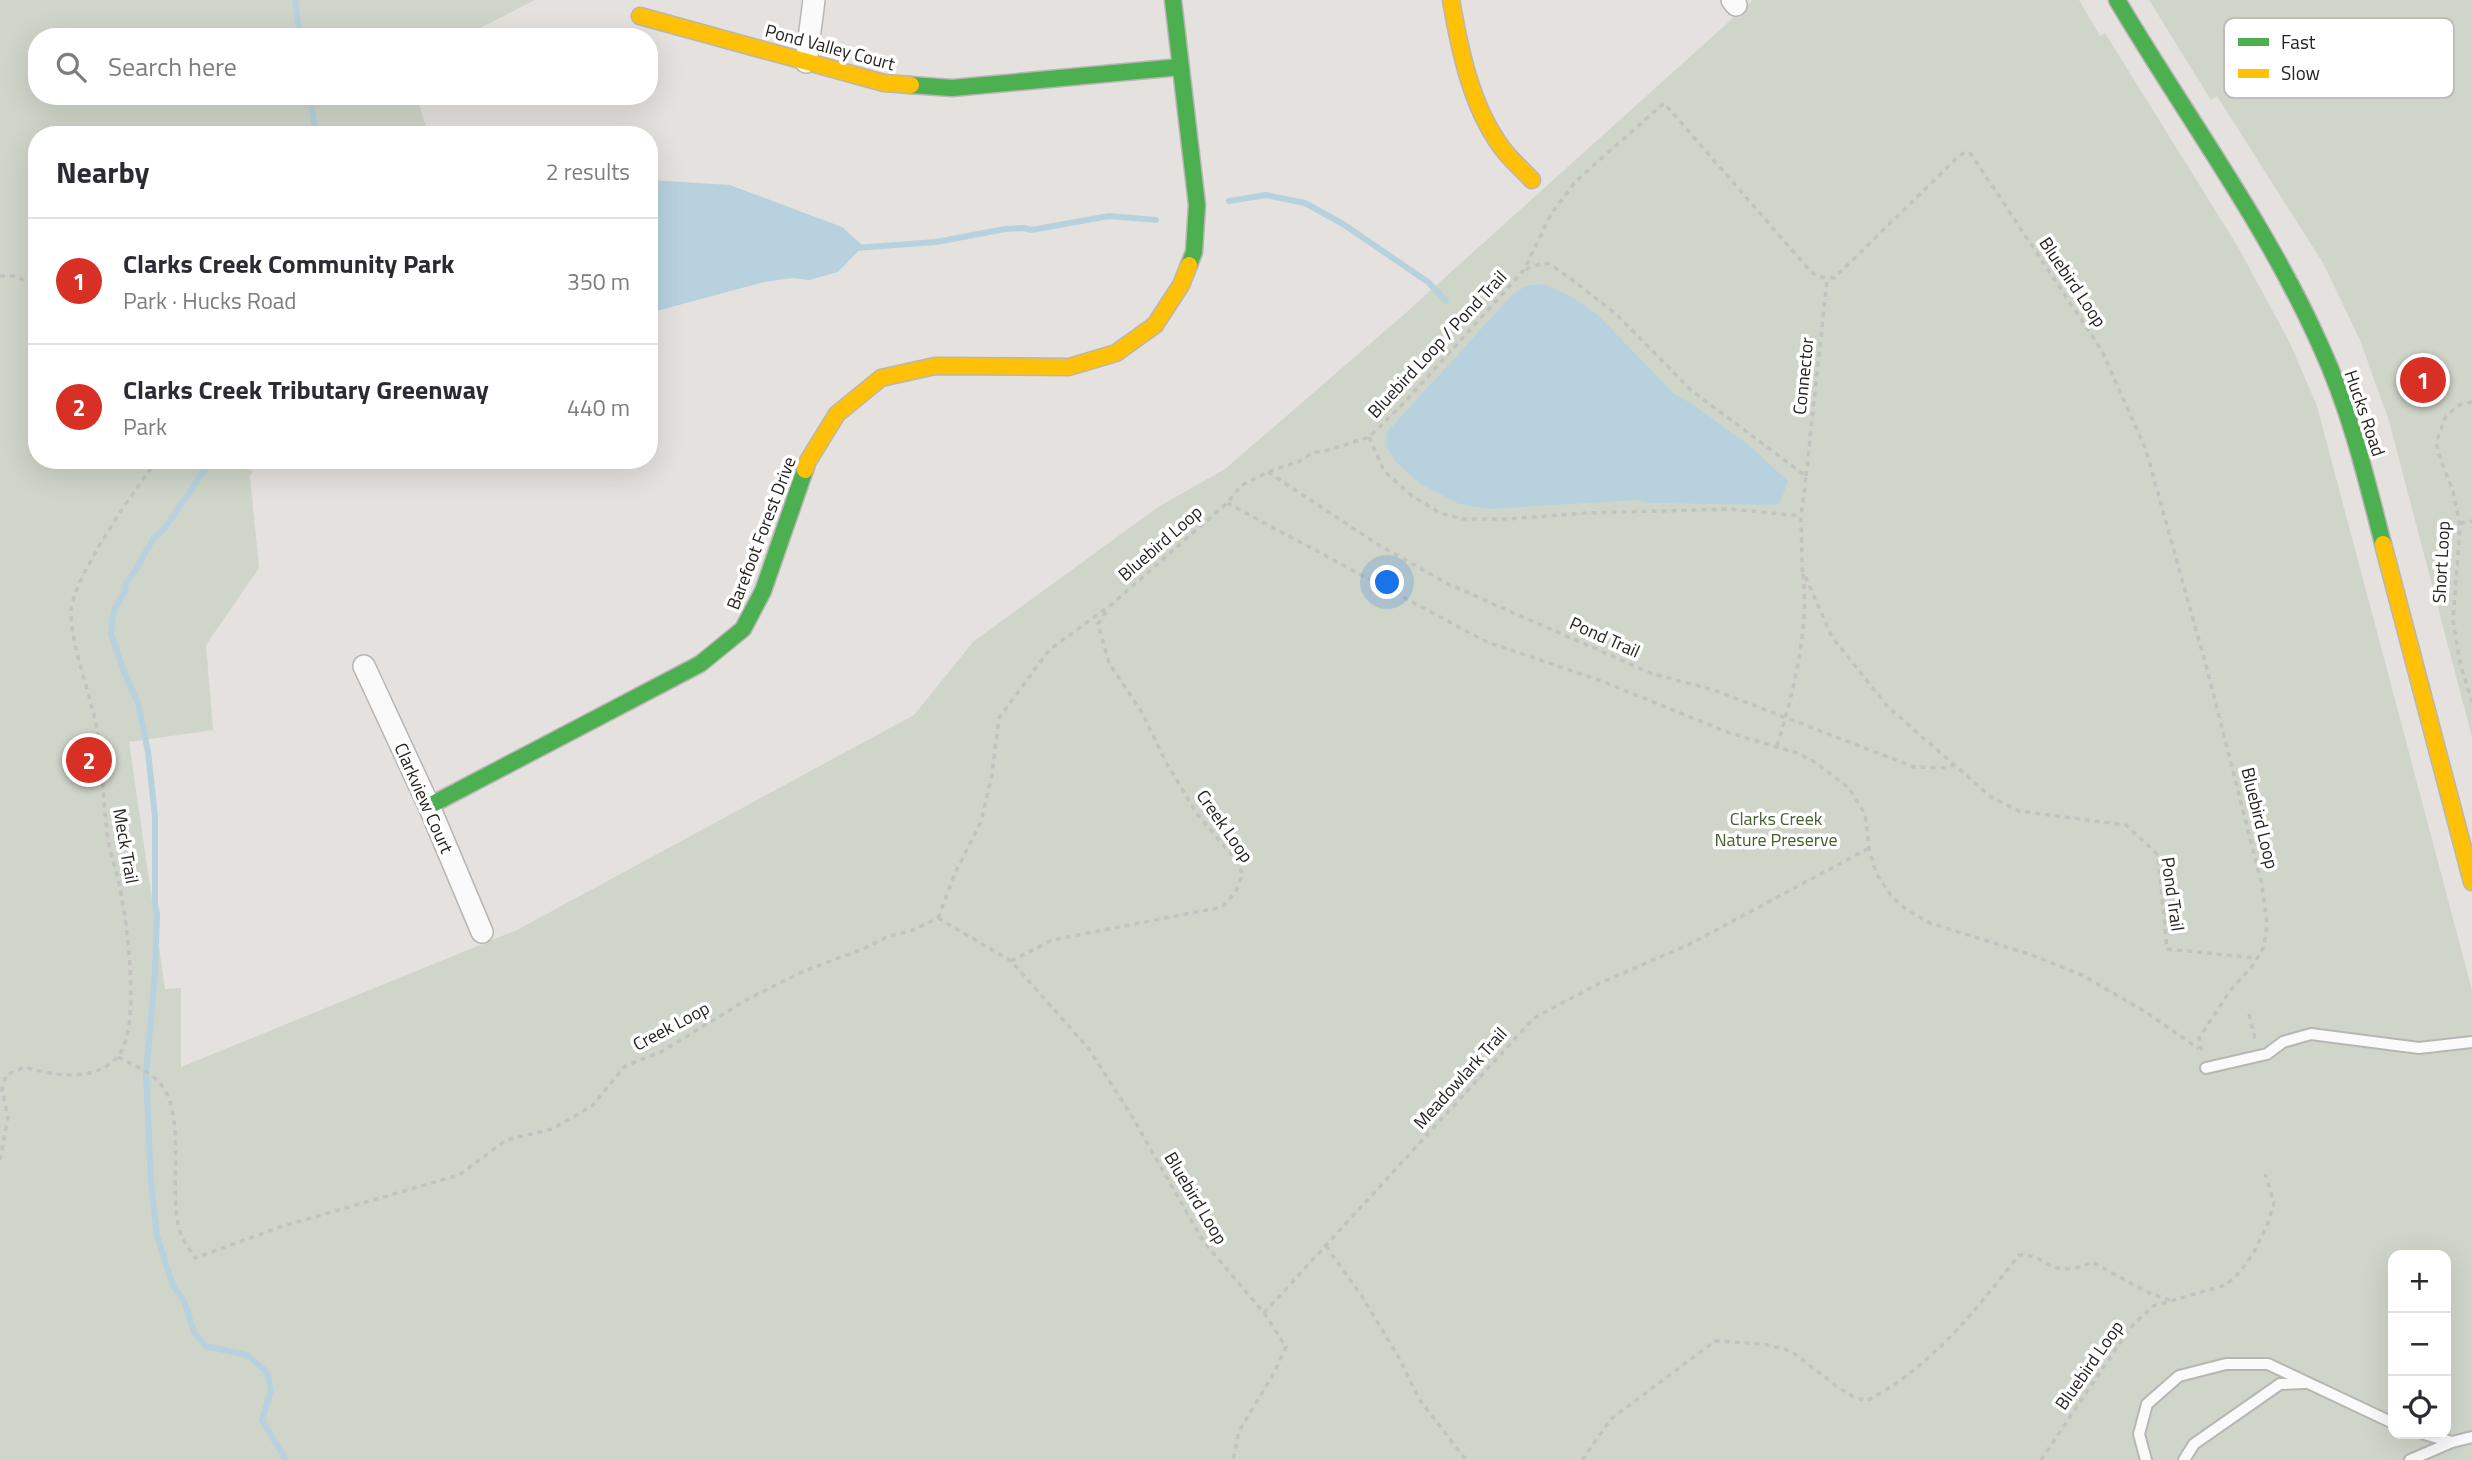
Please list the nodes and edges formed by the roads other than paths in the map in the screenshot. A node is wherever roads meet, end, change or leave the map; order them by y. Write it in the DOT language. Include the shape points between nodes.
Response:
graph roads {
  1 [pos="814,0"];
  2 [pos="1173,0"];
  3 [pos="1451,0"];
  4 [pos="2117,0"];
  5 [pos="640,16"];
  6 [pos="806,62"];
  7 [pos="1180,67"];
  8 [pos="1532,180"];
  9 [pos="364,666"];
  10 [pos="429,806"];
  11 [pos="2472,882"];
  12 [pos="482,932"];
  13 [pos="2472,1042"];
  14 [pos="2206,1068"];
  15 [pos="2308,1382"];
  16 [pos="2388,1421"];
  17 [pos="2472,1437"];
  18 [pos="2442,1439"];
  19 [pos="2452,1442"];
  20 [pos="2146,1460"];
  21 [pos="2185,1460"];
  22 [pos="2410,1460"];
  1 -- 6 [label="street"];
  2 -- 7 [label="street"];
  3 -- 8 [label="street" via="1461,56 1479,106 1500,145"];
  4 -- 11 [label="street, Hucks Road" via="2267,244 2314,330 2343,399"];
  5 -- 6 [label="street, Pond Valley Court"];
  6 -- 7 [label="street, Pond Valley Court" via="884,83 952,88"];
  7 -- 10 [label="street, Barefoot Forest Drive" via="1197,205 1194,251 1181,285 1155,325 1116,353 1069,366 935,366 881,378 837,414 808,461 762,591 743,629 700,664"];
  9 -- 10 [label="street, Clarkview Court"];
  10 -- 12 [label="street, Clarkview Court"];
  13 -- 14 [label="lane" via="2419,1048 2311,1034 2283,1042 2267,1054"];
  15 -- 16 [label="lane"];
  15 -- 20 [label="lane" via="2268,1364 2226,1364 2179,1376 2147,1404 2139,1434"];
  15 -- 21 [label="lane" via="2280,1384 2194,1444"];
  17 -- 19 [label="lane"];
  18 -- 19 [label="lane"];
  19 -- 22 [label="lane"];
}
